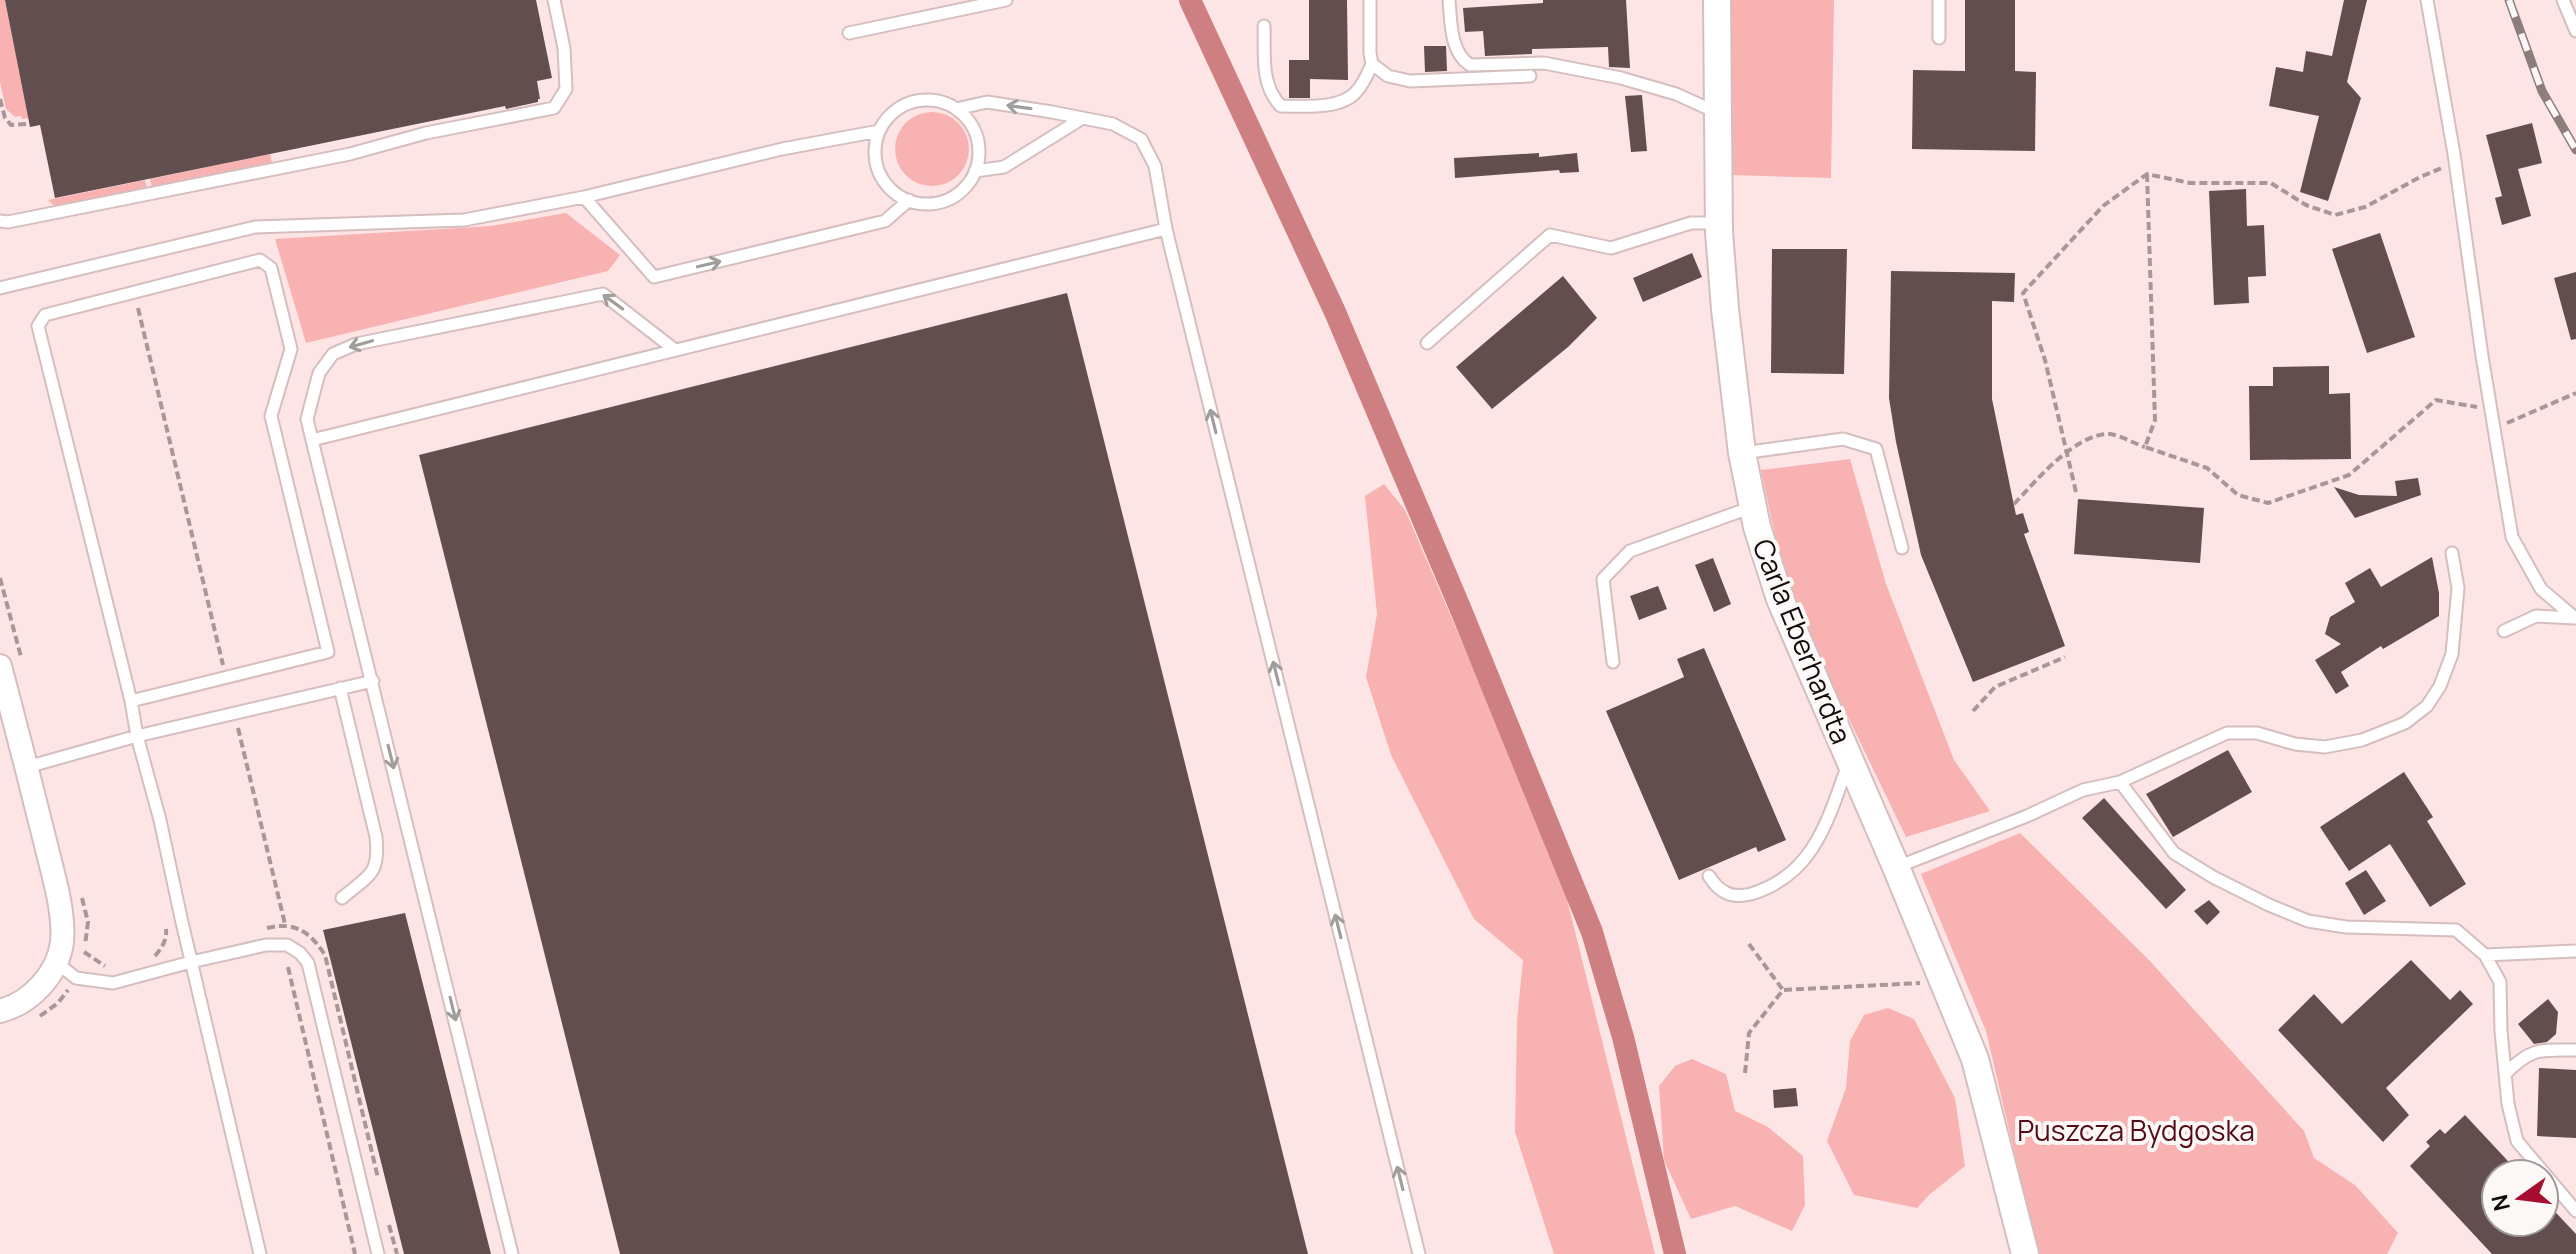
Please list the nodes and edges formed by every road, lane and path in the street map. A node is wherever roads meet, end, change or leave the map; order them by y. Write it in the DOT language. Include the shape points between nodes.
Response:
graph roads {
  1 [pos="554,0"];
  2 [pos="1006,0"];
  3 [pos="1370,0"];
  4 [pos="1449,0"];
  5 [pos="1717,0"];
  6 [pos="1939,0"];
  7 [pos="2427,0"];
  8 [pos="2563,0"];
  9 [pos="1264,26"];
  10 [pos="2576,31"];
  11 [pos="849,33"];
  12 [pos="1939,38"];
  13 [pos="1372,64"];
  14 [pos="1530,76"];
  15 [pos="0,99"];
  16 [pos="956,109"];
  17 [pos="1718,113"];
  18 [pos="1081,119"];
  19 [pos="27,124"];
  20 [pos="879,131"];
  21 [pos="2455,162"];
  22 [pos="975,171"];
  23 [pos="2147,174"];
  24 [pos="584,197"];
  25 [pos="909,200"];
  26 [pos="0,221"];
  27 [pos="1719,223"];
  28 [pos="1166,229"];
  29 [pos="0,288"];
  30 [pos="133,291"];
  31 [pos="1427,343"];
  32 [pos="675,350"];
  33 [pos="2576,393"];
  34 [pos="2491,410"];
  35 [pos="2494,428"];
  36 [pos="312,440"];
  37 [pos="2145,447"];
  38 [pos="2067,450"];
  39 [pos="1742,453"];
  40 [pos="2076,492"];
  41 [pos="2014,504"];
  42 [pos="1753,507"];
  43 [pos="1902,548"];
  44 [pos="2452,553"];
  45 [pos="2576,618"];
  46 [pos="2504,631"];
  47 [pos="2065,657"];
  48 [pos="1613,662"];
  49 [pos="0,666"];
  50 [pos="226,676"];
  51 [pos="373,681"];
  52 [pos="340,688"];
  53 [pos="131,701"];
  54 [pos="1973,711"];
  55 [pos="234,713"];
  56 [pos="137,736"];
  57 [pos="1850,760"];
  58 [pos="27,767"];
  59 [pos="2120,782"];
  60 [pos="1896,867"];
  61 [pos="1709,876"];
  62 [pos="342,898"];
  63 [pos="181,918"];
  64 [pos="285,924"];
  65 [pos="256,931"];
  66 [pos="1749,944"];
  67 [pos="2576,951"];
  68 [pos="84,952"];
  69 [pos="2485,955"];
  70 [pos="154,957"];
  71 [pos="191,962"];
  72 [pos="57,963"];
  73 [pos="288,967"];
  74 [pos="110,969"];
  75 [pos="1943,982"];
  76 [pos="1783,990"];
  77 [pos="0,1011"];
  78 [pos="2576,1050"];
  79 [pos="1745,1073"];
  80 [pos="2505,1074"];
  81 [pos="380,1189"];
  82 [pos="2576,1211"];
  83 [pos="388,1220"];
  84 [pos="260,1254"];
  85 [pos="355,1254"];
  86 [pos="378,1254"];
  87 [pos="397,1254"];
  88 [pos="512,1254"];
  89 [pos="1419,1254"];
  90 [pos="2025,1254"];
  1 -- 26 [label="lane" via="566,89 554,108"];
  2 -- 11 [label="lane"];
  3 -- 13 [label="lane"];
  4 -- 17 [label="lane" via="1456,50 1470,65 1544,63 1621,78"];
  5 -- 17 [label="street, Carla Eberhardta"];
  6 -- 12 [label="lane"];
  7 -- 21 [label="lane"];
  8 -- 10 [label="lane"];
  9 -- 13 [label="lane" via="1266,83 1281,106 1347,99 1357,92"];
  13 -- 14 [label="lane" via="1388,76 1410,81"];
  15 -- 19 [label="path" via="11,125"];
  18 -- 16 [label="lane, one-way" via="987,102"];
  16 -- 20 [label="lane" via="941,101 908,102"];
  16 -- 22 [label="lane" via="977,136"];
  17 -- 27 [label="street, Carla Eberhardta"];
  18 -- 22 [label="lane" via="1004,167"];
  18 -- 28 [label="lane" via="1113,124 1141,139 1155,166"];
  20 -- 24 [label="lane"];
  20 -- 25 [label="lane" via="878,171 888,186"];
  21 -- 23 [label="path" via="2365,207 2335,215 2306,205 2271,183 2190,183"];
  21 -- 34 [label="lane"];
  22 -- 25 [label="lane" via="952,197 936,203"];
  23 -- 37 [label="path" via="2155,420"];
  23 -- 38 [label="path" via="2103,206 2023,293"];
  24 -- 25 [label="lane, one-way" via="654,277 885,221"];
  24 -- 29 [label="lane" via="464,220 255,227"];
  27 -- 31 [label="lane" via="1691,223 1611,248 1550,235"];
  27 -- 39 [label="street, Carla Eberhardta"];
  28 -- 32 [label="lane"];
  89 -- 28 [label="lane, one-way"];
  30 -- 50 [label="path"];
  30 -- 50 [label="lane" via="260,260 271,268 291,349 271,416 328,652"];
  30 -- 53 [label="lane" via="45,315 38,326"];
  32 -- 36 [label="lane"];
  32 -- 36 [label="lane, one-way" via="603,294 356,344 333,354 319,373 307,419"];
  33 -- 35 [label="path"];
  34 -- 35 [label="lane"];
  34 -- 37 [label="path" via="2436,400 2349,475 2268,503 2238,495 2207,468"];
  35 -- 45 [label="lane" via="2512,537 2541,589"];
  36 -- 51 [label="lane"];
  37 -- 38 [label="path" via="2110,434"];
  38 -- 40 [label="path"];
  38 -- 41 [label="path"];
  39 -- 42 [label="street, Carla Eberhardta"];
  39 -- 43 [label="lane" via="1843,439 1876,449"];
  42 -- 48 [label="lane" via="1630,551 1603,579"];
  42 -- 57 [label="street, Carla Eberhardta" via="1780,599"];
  44 -- 59 [label="lane" via="2458,588 2452,654 2427,706 2405,723 2325,747 2257,733 2227,733"];
  45 -- 46 [label="lane" via="2536,616"];
  47 -- 54 [label="path" via="1995,687"];
  49 -- 58 [label="street"];
  50 -- 53 [label="lane"];
  51 -- 52 [label="lane"];
  51 -- 88 [label="lane, one-way"];
  52 -- 55 [label="lane"];
  52 -- 62 [label="lane" via="378,858 373,872"];
  53 -- 56 [label="lane"];
  55 -- 56 [label="lane"];
  55 -- 64 [label="path"];
  56 -- 58 [label="lane"];
  56 -- 63 [label="lane"];
  57 -- 60 [label="street, Carla Eberhardta"];
  57 -- 61 [label="lane" via="1826,824 1795,871 1748,895 1732,896 1717,889"];
  58 -- 72 [label="street" via="57,890 62,940"];
  59 -- 60 [label="lane" via="2083,790"];
  59 -- 69 [label="lane" via="2174,853 2269,905 2308,921 2346,927 2456,930"];
  60 -- 75 [label="street, Carla Eberhardta"];
  63 -- 70 [label="path" via="166,923 167,936"];
  63 -- 71 [label="lane"];
  64 -- 65 [label="path"];
  64 -- 81 [label="path" via="316,941 325,955"];
  66 -- 76 [label="path"];
  67 -- 69 [label="lane"];
  68 -- 74 [label="path"];
  69 -- 80 [label="lane" via="2500,982"];
  71 -- 72 [label="lane" via="113,983 76,978"];
  71 -- 84 [label="lane"];
  71 -- 86 [label="lane" via="287,945 308,963"];
  72 -- 77 [label="street" via="31,995"];
  73 -- 85 [label="path"];
  75 -- 76 [label="path"];
  75 -- 90 [label="street, Carla Eberhardta" via="1975,1059"];
  76 -- 79 [label="path" via="1749,1033"];
  78 -- 80 [label="lane" via="2523,1056"];
  80 -- 82 [label="lane" via="2517,1141"];
  83 -- 87 [label="path"];
}
